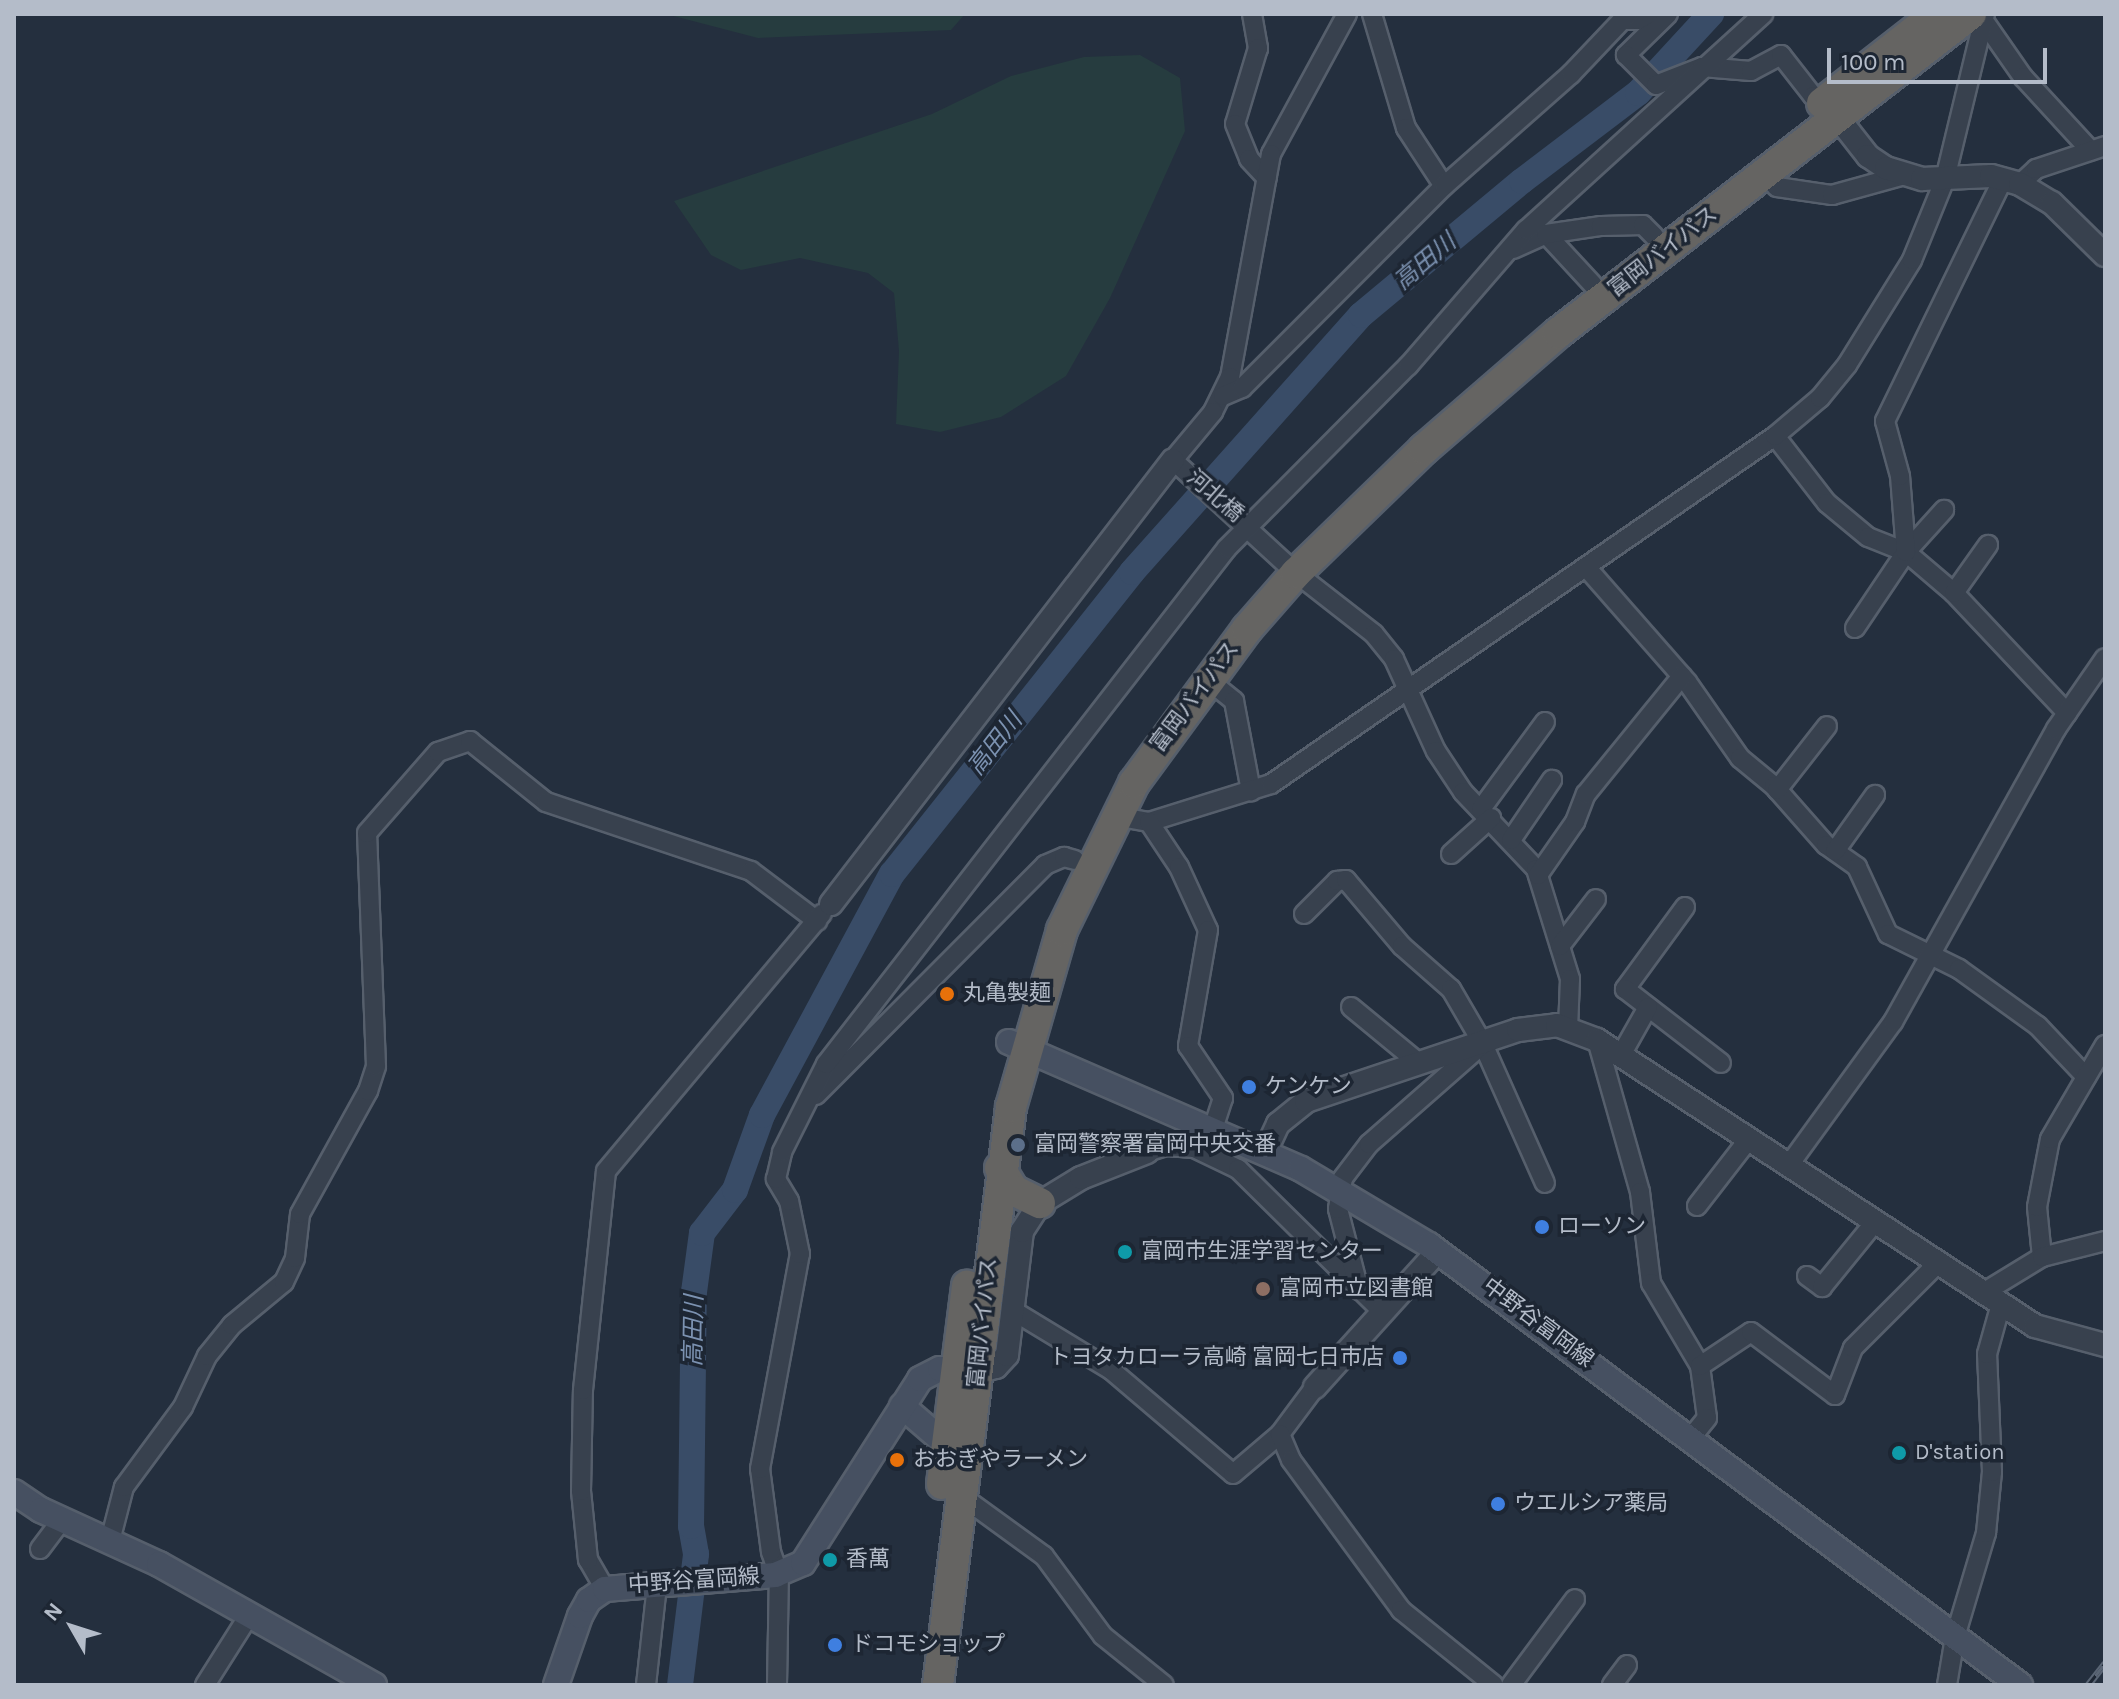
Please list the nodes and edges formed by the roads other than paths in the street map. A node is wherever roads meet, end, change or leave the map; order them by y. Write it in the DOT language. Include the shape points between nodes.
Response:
graph roads {
  1 [pos="1347,14"];
  2 [pos="1372,14"];
  3 [pos="1648,14"];
  4 [pos="1668,14"];
  5 [pos="1763,14"];
  6 [pos="1936,14"];
  7 [pos="1250,15"];
  8 [pos="1625,17"];
  9 [pos="1980,17"];
  10 [pos="1707,66"];
  11 [pos="1831,109"];
  12 [pos="2098,148"];
  13 [pos="1764,174"];
  14 [pos="1904,175"];
  15 [pos="1267,178"];
  16 [pos="1945,179"];
  17 [pos="2011,181"];
  18 [pos="1444,186"];
  19 [pos="1546,234"];
  20 [pos="1654,236"];
  21 [pos="1509,251"];
  22 [pos="2105,255"];
  23 [pos="1593,285"];
  24 [pos="1223,396"];
  25 [pos="1775,436"];
  26 [pos="1177,463"];
  27 [pos="1944,510"];
  28 [pos="1250,526"];
  29 [pos="1988,545"];
  30 [pos="1906,552"];
  31 [pos="1290,564"];
  32 [pos="1586,567"];
  33 [pos="1954,593"];
  34 [pos="1855,628"];
  35 [pos="2105,658"];
  36 [pos="1682,676"];
  37 [pos="1207,679"];
  38 [pos="1408,690"];
  39 [pos="2067,713"];
  40 [pos="1545,722"];
  41 [pos="1827,726"];
  42 [pos="1552,780"];
  43 [pos="1777,790"];
  44 [pos="1251,791"];
  45 [pos="1875,795"];
  46 [pos="1486,813"];
  47 [pos="1115,816"];
  48 [pos="1149,822"];
  49 [pos="1511,840"];
  50 [pos="1835,851"];
  51 [pos="1451,854"];
  52 [pos="1075,860"];
  53 [pos="1538,875"];
  54 [pos="1596,899"];
  55 [pos="1685,907"];
  56 [pos="824,912"];
  57 [pos="1304,914"];
  58 [pos="1560,946"];
  59 [pos="1928,953"];
  60 [pos="1351,1007"];
  61 [pos="1648,1007"];
  62 [pos="1568,1028"];
  63 [pos="1597,1040"];
  64 [pos="1017,1044"];
  65 [pos="1483,1044"];
  66 [pos="2105,1045"];
  67 [pos="1621,1055"];
  68 [pos="1419,1063"];
  69 [pos="1721,1063"];
  70 [pos="2086,1077"];
  71 [pos="801,1111"];
  72 [pos="1213,1129"];
  73 [pos="1749,1139"];
  74 [pos="1147,1152"];
  75 [pos="1265,1152"];
  76 [pos="1789,1165"];
  77 [pos="1000,1168"];
  78 [pos="1545,1183"];
  79 [pos="1338,1189"];
  80 [pos="1040,1203"];
  81 [pos="1697,1206"];
  82 [pos="1875,1222"];
  83 [pos="2105,1241"];
  84 [pos="1438,1251"];
  85 [pos="2042,1257"];
  86 [pos="1937,1264"];
  87 [pos="1807,1276"];
  88 [pos="1359,1290"];
  89 [pos="1992,1298"];
  90 [pos="1012,1310"];
  91 [pos="1383,1312"];
  92 [pos="2103,1350"];
  93 [pos="1700,1366"];
  94 [pos="967,1371"];
  95 [pos="1315,1387"];
  96 [pos="902,1406"];
  97 [pos="1280,1434"];
  98 [pos="1690,1439"];
  99 [pos="946,1444"];
  100 [pos="14,1492"];
  101 [pos="960,1495"];
  102 [pos="62,1520"];
  103 [pos="110,1541"];
  104 [pos="40,1549"];
  105 [pos="777,1575"];
  106 [pos="661,1585"];
  107 [pos="605,1589"];
  108 [pos="1575,1599"];
  109 [pos="248,1617"];
  110 [pos="1955,1637"];
  111 [pos="1627,1665"];
  112 [pos="205,1685"];
  113 [pos="374,1685"];
  114 [pos="556,1685"];
  115 [pos="646,1685"];
  116 [pos="777,1685"];
  117 [pos="920,1685"];
  118 [pos="938,1685"];
  119 [pos="1164,1685"];
  120 [pos="1494,1685"];
  121 [pos="1511,1685"];
  122 [pos="1612,1685"];
  123 [pos="1947,1685"];
  124 [pos="2020,1685"];
  1 -- 15 [label="street" via="1283,127"];
  2 -- 18 [label="street" via="1406,128"];
  3 -- 8 [label="street" via="1638,20"];
  4 -- 10 [label="street" via="1626,55 1656,85"];
  5 -- 10 [label="street"];
  6 -- 11 [label="highway, 富岡バイパス"];
  7 -- 15 [label="street" via="1258,48 1235,124 1249,159"];
  8 -- 18 [label="street" via="1571,74"];
  9 -- 11 [label="highway, 富岡バイパス"];
  9 -- 12 [label="street" via="2023,77"];
  9 -- 16 [label="street"];
  10 -- 11 [label="street" via="1751,71 1781,55 1813,96"];
  10 -- 21 [label="street" via="1605,155"];
  11 -- 13 [label="highway, 富岡バイパス"];
  11 -- 14 [label="street" via="1868,156"];
  11 -- 20 [label="highway, 富岡バイパス"];
  12 -- 17 [label="street"];
  13 -- 14 [label="street" via="1777,187 1832,195"];
  13 -- 31 [label="highway, 富岡バイパス" via="1490,390"];
  14 -- 16 [label="street"];
  15 -- 24 [label="street"];
  16 -- 17 [label="street"];
  16 -- 25 [label="street" via="1912,260 1847,365 1820,398"];
  17 -- 22 [label="street" via="2052,203"];
  17 -- 30 [label="street" via="1885,421 1900,476"];
  18 -- 24 [label="street" via="1242,388"];
  19 -- 20 [label="street" via="1643,225"];
  19 -- 21 [label="street"];
  19 -- 23 [label="street"];
  20 -- 23 [label="highway, 富岡バイパス"];
  21 -- 28 [label="street" via="1408,366"];
  23 -- 31 [label="highway, 富岡バイパス" via="1411,436"];
  24 -- 26 [label="street"];
  25 -- 30 [label="street" via="1827,503 1868,537"];
  25 -- 32 [label="street"];
  26 -- 28 [label="street, 河北橋"];
  26 -- 56 [label="street"];
  27 -- 30 [label="street"];
  28 -- 31 [label="street, 河北橋"];
  28 -- 71 [label="street" via="913,949 826,1064"];
  29 -- 33 [label="street"];
  30 -- 33 [label="street"];
  30 -- 34 [label="street"];
  31 -- 37 [label="highway, 富岡バイパス"];
  31 -- 38 [label="street, 河北橋" via="1374,634"];
  31 -- 52 [label="highway, 富岡バイパス" via="1161,709"];
  32 -- 36 [label="street"];
  32 -- 38 [label="street"];
  33 -- 39 [label="street"];
  35 -- 39 [label="street"];
  36 -- 43 [label="street" via="1723,738"];
  36 -- 53 [label="street" via="1586,794 1575,822"];
  37 -- 44 [label="street" via="1234,701"];
  37 -- 47 [label="highway, 富岡バイパス"];
  38 -- 44 [label="street" via="1271,784"];
  38 -- 46 [label="street, 河北橋" via="1436,751 1463,792"];
  39 -- 59 [label="street"];
  40 -- 46 [label="street"];
  41 -- 43 [label="street"];
  42 -- 49 [label="street"];
  43 -- 50 [label="street"];
  44 -- 48 [label="street"];
  45 -- 50 [label="street"];
  46 -- 49 [label="street, 河北橋"];
  46 -- 51 [label="street"];
  47 -- 48 [label="street"];
  47 -- 64 [label="highway, 富岡バイパス"];
  48 -- 72 [label="street" via="1179,867 1208,930 1188,1046 1223,1098"];
  49 -- 53 [label="street, 河北橋"];
  50 -- 59 [label="street" via="1857,867 1888,934"];
  52 -- 64 [label="highway, 富岡バイパス"];
  52 -- 71 [label="street" via="1064,857 1045,865"];
  53 -- 58 [label="street"];
  54 -- 58 [label="street"];
  55 -- 61 [label="street" via="1625,989"];
  56 -- 103 [label="street" via="751,871 546,802 470,741 438,752 367,833 376,1066 368,1091 300,1214 295,1258 284,1282 232,1325 207,1356 183,1407 124,1487"];
  56 -- 107 [label="street" via="606,1171 583,1390 581,1491 585,1547"];
  57 -- 65 [label="street" via="1337,881 1346,880 1402,946 1451,989"];
  58 -- 62 [label="street" via="1570,979"];
  59 -- 70 [label="street" via="2038,1026"];
  59 -- 76 [label="street" via="1893,1022"];
  60 -- 68 [label="street"];
  61 -- 67 [label="street"];
  61 -- 69 [label="street"];
  62 -- 63 [label="street"];
  62 -- 65 [label="street" via="1537,1025"];
  63 -- 67 [label="street"];
  63 -- 93 [label="street" via="1640,1192 1651,1283"];
  64 -- 72 [label="main road, 中野谷富岡線"];
  64 -- 77 [label="highway, 富岡バイパス"];
  64 -- 94 [label="highway, 富岡バイパス" via="983,1165"];
  65 -- 68 [label="street"];
  65 -- 78 [label="street"];
  65 -- 79 [label="street" via="1358,1155"];
  66 -- 70 [label="street"];
  67 -- 73 [label="street"];
  68 -- 75 [label="street" via="1306,1101 1278,1124"];
  70 -- 85 [label="street" via="2050,1139 2037,1207"];
  71 -- 105 [label="street" via="776,1179 789,1201 800,1254 760,1469"];
  72 -- 75 [label="main road, 中野谷富岡線"];
  73 -- 76 [label="street"];
  73 -- 81 [label="street"];
  74 -- 80 [label="street" via="1081,1178"];
  74 -- 88 [label="street" via="1180,1146 1228,1162"];
  75 -- 79 [label="main road, 中野谷富岡線"];
  76 -- 82 [label="street"];
  77 -- 80 [label="highway" via="1013,1190"];
  77 -- 94 [label="highway, 富岡バイパス"];
  79 -- 84 [label="main road, 中野谷富岡線"];
  79 -- 88 [label="street" via="1338,1209"];
  80 -- 90 [label="street" via="1022,1231"];
  82 -- 86 [label="street"];
  82 -- 87 [label="street" via="1822,1287"];
  83 -- 85 [label="street"];
  84 -- 91 [label="street"];
  84 -- 98 [label="main road, 中野谷富岡線"];
  85 -- 89 [label="street"];
  86 -- 89 [label="street"];
  86 -- 93 [label="street" via="1853,1348 1835,1395 1751,1332"];
  88 -- 91 [label="street"];
  89 -- 92 [label="street" via="2056,1335"];
  89 -- 110 [label="street" via="1987,1354 1992,1472 1986,1533"];
  90 -- 94 [label="street" via="1007,1355 996,1367"];
  90 -- 97 [label="street" via="1111,1370 1233,1474"];
  91 -- 95 [label="street"];
  93 -- 98 [label="street" via="1707,1418"];
  94 -- 96 [label="main road, 中野谷富岡線" via="927,1374"];
  94 -- 99 [label="highway, 富岡バイパス"];
  94 -- 101 [label="highway, 富岡バイパス"];
  95 -- 97 [label="street"];
  96 -- 99 [label="main road"];
  96 -- 105 [label="main road, 中野谷富岡線" via="816,1546 803,1563"];
  97 -- 120 [label="street" via="1291,1460 1381,1587 1401,1610"];
  98 -- 110 [label="main road, 中野谷富岡線"];
  99 -- 117 [label="highway, 富岡バイパス"];
  100 -- 102 [label="main road"];
  101 -- 118 [label="highway, 富岡バイパス"];
  101 -- 119 [label="street" via="1044,1556 1103,1636"];
  102 -- 103 [label="main road"];
  102 -- 104 [label="street"];
  103 -- 109 [label="main road"];
  105 -- 106 [label="main road, 中野谷富岡線"];
  105 -- 116 [label="street"];
  106 -- 107 [label="main road, 中野谷富岡線"];
  106 -- 115 [label="street"];
  107 -- 114 [label="main road, 中野谷富岡線" via="589,1600 580,1616"];
  108 -- 121 [label="street"];
  109 -- 112 [label="street"];
  109 -- 113 [label="main road"];
  110 -- 123 [label="street"];
  110 -- 124 [label="main road, 中野谷富岡線"];
  111 -- 122 [label="street"];
}
